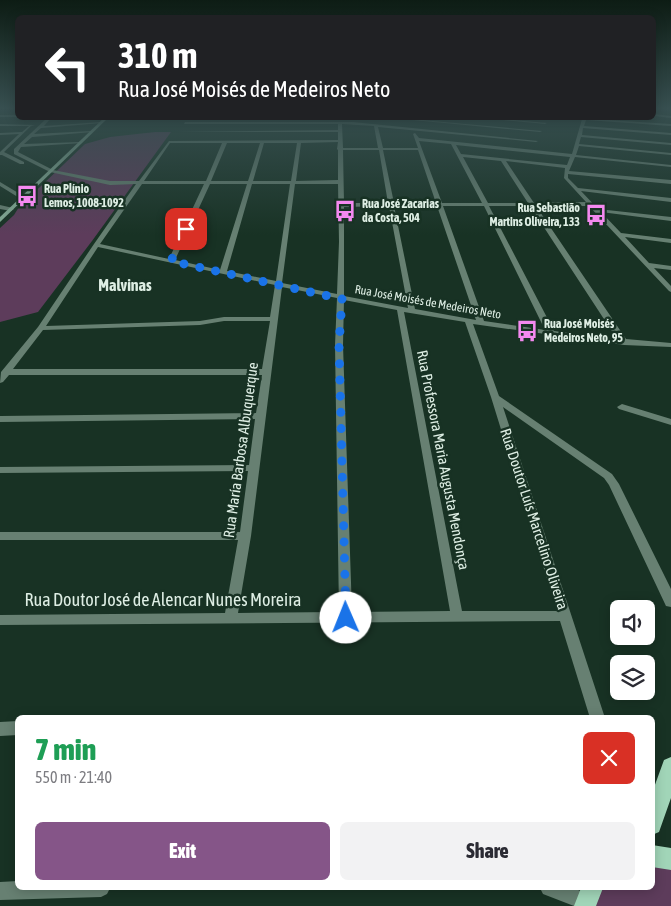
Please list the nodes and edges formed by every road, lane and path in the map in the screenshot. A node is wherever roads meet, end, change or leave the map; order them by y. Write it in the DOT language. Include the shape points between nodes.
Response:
graph roads {
  1 [pos="18,150"];
  2 [pos="73,150"];
  3 [pos="163,150"];
  4 [pos="221,150"];
  5 [pos="260,150"];
  6 [pos="298,150"];
  7 [pos="339,150"];
  8 [pos="380,150"];
  9 [pos="419,150"];
  10 [pos="457,150"];
  11 [pos="522,150"];
  12 [pos="576,150"];
  13 [pos="632,150"];
  14 [pos="529,151"];
  15 [pos="1,154"];
  16 [pos="671,154"];
  17 [pos="460,155"];
  18 [pos="574,156"];
  19 [pos="502,159"];
  20 [pos="671,166"];
  21 [pos="568,169"];
  22 [pos="52,171"];
  23 [pos="60,173"];
  24 [pos="47,175"];
  25 [pos="140,182"];
  26 [pos="208,182"];
  27 [pos="250,182"];
  28 [pos="340,182"];
  29 [pos="671,182"];
  30 [pos="294,183"];
  31 [pos="0,184"];
  32 [pos="577,189"];
  33 [pos="23,198"];
  34 [pos="671,200"];
  35 [pos="341,204"];
  36 [pos="532,204"];
  37 [pos="590,204"];
  38 [pos="392,205"];
  39 [pos="440,205"];
  40 [pos="487,205"];
  41 [pos="0,207"];
  42 [pos="596,210"];
  43 [pos="9,211"];
  44 [pos="0,212"];
  45 [pos="671,219"];
  46 [pos="0,220"];
  47 [pos="620,235"];
  48 [pos="671,241"];
  49 [pos="94,247"];
  50 [pos="171,261"];
  51 [pos="648,265"];
  52 [pos="671,268"];
  53 [pos="223,272"];
  54 [pos="280,285"];
  55 [pos="671,290"];
  56 [pos="342,299"];
  57 [pos="400,309"];
  58 [pos="412,311"];
  59 [pos="275,319"];
  60 [pos="468,321"];
  61 [pos="481,323"];
  62 [pos="41,328"];
  63 [pos="551,333"];
  64 [pos="624,343"];
  65 [pos="671,345"];
  66 [pos="266,372"];
  67 [pos="3,376"];
  68 [pos="495,397"];
  69 [pos="622,407"];
  70 [pos="260,416"];
  71 [pos="0,419"];
  72 [pos="671,422"];
  73 [pos="254,468"];
  74 [pos="0,470"];
  75 [pos="0,536"];
  76 [pos="245,536"];
  77 [pos="671,602"];
  78 [pos="566,616"];
  79 [pos="458,617"];
  80 [pos="231,618"];
  81 [pos="346,618"];
  82 [pos="0,620"];
  83 [pos="597,715"];
  84 [pos="0,728"];
  85 [pos="15,728"];
  86 [pos="671,767"];
  87 [pos="655,818"];
  88 [pos="655,856"];
  89 [pos="671,859"];
  90 [pos="34,890"];
  91 [pos="557,890"];
  92 [pos="0,891"];
  93 [pos="587,898"];
  1 -- 22 [label="street" via="16,153"];
  2 -- 22 [label="main road"];
  3 -- 25 [label="street"];
  4 -- 26 [label="street"];
  5 -- 27 [label="street"];
  6 -- 30 [label="street, Rua María Barbosa Albuquerque"];
  7 -- 28 [label="street"];
  8 -- 38 [label="street"];
  9 -- 39 [label="street"];
  10 -- 17 [label="street"];
  11 -- 14 [label="street"];
  12 -- 18 [label="street"];
  13 -- 16 [label="street"];
  14 -- 18 [label="street"];
  15 -- 24 [label="street"];
  17 -- 19 [label="street"];
  17 -- 40 [label="street"];
  18 -- 20 [label="street"];
  18 -- 21 [label="street"];
  19 -- 21 [label="street"];
  19 -- 36 [label="street"];
  21 -- 29 [label="street"];
  21 -- 32 [label="street" via="566,178"];
  22 -- 23 [label="street"];
  22 -- 24 [label="main road"];
  23 -- 24 [label="street"];
  23 -- 25 [label="street" via="110,183"];
  24 -- 33 [label="main road"];
  25 -- 26 [label="street"];
  25 -- 49 [label="street"];
  26 -- 27 [label="street"];
  26 -- 50 [label="street"];
  27 -- 30 [label="street"];
  27 -- 53 [label="street"];
  28 -- 30 [label="street"];
  28 -- 35 [label="street"];
  30 -- 54 [label="street, Rua María Barbosa Albuquerque"];
  31 -- 33 [label="street"];
  32 -- 34 [label="street"];
  32 -- 37 [label="street"];
  33 -- 43 [label="main road"];
  35 -- 38 [label="street"];
  35 -- 56 [label="street"];
  36 -- 37 [label="street"];
  36 -- 40 [label="street"];
  36 -- 64 [label="street"];
  37 -- 42 [label="street"];
  38 -- 39 [label="street"];
  38 -- 58 [label="street"];
  39 -- 40 [label="street"];
  39 -- 61 [label="street"];
  40 -- 63 [label="street"];
  41 -- 43 [label="street"];
  42 -- 45 [label="street"];
  42 -- 47 [label="street"];
  43 -- 44 [label="street"];
  43 -- 46 [label="main road"];
  47 -- 48 [label="street"];
  47 -- 51 [label="street"];
  49 -- 50 [label="street, Rua José Moisés de Medeiros Neto"];
  49 -- 54 [label="street"];
  49 -- 62 [label="street"];
  50 -- 53 [label="street, Rua José Moisés de Medeiros Neto"];
  51 -- 52 [label="street"];
  51 -- 55 [label="street"];
  53 -- 54 [label="street, Rua José Moisés de Medeiros Neto"];
  54 -- 56 [label="street, Rua José Moisés de Medeiros Neto"];
  54 -- 59 [label="street, Rua María Barbosa Albuquerque"];
  56 -- 57 [label="street, Rua José Moisés de Medeiros Neto"];
  56 -- 81 [label="street" via="339,345"];
  57 -- 58 [label="street, Rua José Moisés de Medeiros Neto"];
  57 -- 79 [label="street, Rua Professora Maria Augusta Mendonça"];
  58 -- 60 [label="street, Rua José Moisés de Medeiros Neto"];
  59 -- 62 [label="street"];
  59 -- 66 [label="street, Rua María Barbosa Albuquerque"];
  60 -- 61 [label="street, Rua José Moisés de Medeiros Neto"];
  60 -- 68 [label="street, Rua Doutor Luís Marcelino Oliveira"];
  61 -- 63 [label="street, Rua José Moisés de Medeiros Neto"];
  62 -- 67 [label="street"];
  63 -- 64 [label="street, Rua José Moisés de Medeiros Neto"];
  64 -- 65 [label="street, Rua José Moisés de Medeiros Neto"];
  66 -- 67 [label="street"];
  66 -- 70 [label="street, Rua María Barbosa Albuquerque"];
  68 -- 77 [label="street" via="608,476"];
  68 -- 78 [label="street, Rua Doutor Luís Marcelino Oliveira"];
  69 -- 72 [label="street"];
  70 -- 71 [label="street"];
  70 -- 73 [label="street, Rua María Barbosa Albuquerque"];
  73 -- 74 [label="street"];
  73 -- 76 [label="street, Rua María Barbosa Albuquerque"];
  75 -- 76 [label="street"];
  76 -- 80 [label="street, Rua María Barbosa Albuquerque"];
  78 -- 79 [label="street, Rua Doutor José de Alencar Nunes Moreira"];
  78 -- 83 [label="street, Rua Doutor Luís Marcelino Oliveira"];
  79 -- 81 [label="street, Rua Doutor José de Alencar Nunes Moreira"];
  80 -- 81 [label="street, Rua Doutor José de Alencar Nunes Moreira"];
  80 -- 82 [label="street, Rua Doutor José de Alencar Nunes Moreira"];
  84 -- 85 [label="street"];
  86 -- 87 [label="main road"];
  88 -- 89 [label="main road"];
  90 -- 92 [label="street"];
  91 -- 93 [label="street"];
}
